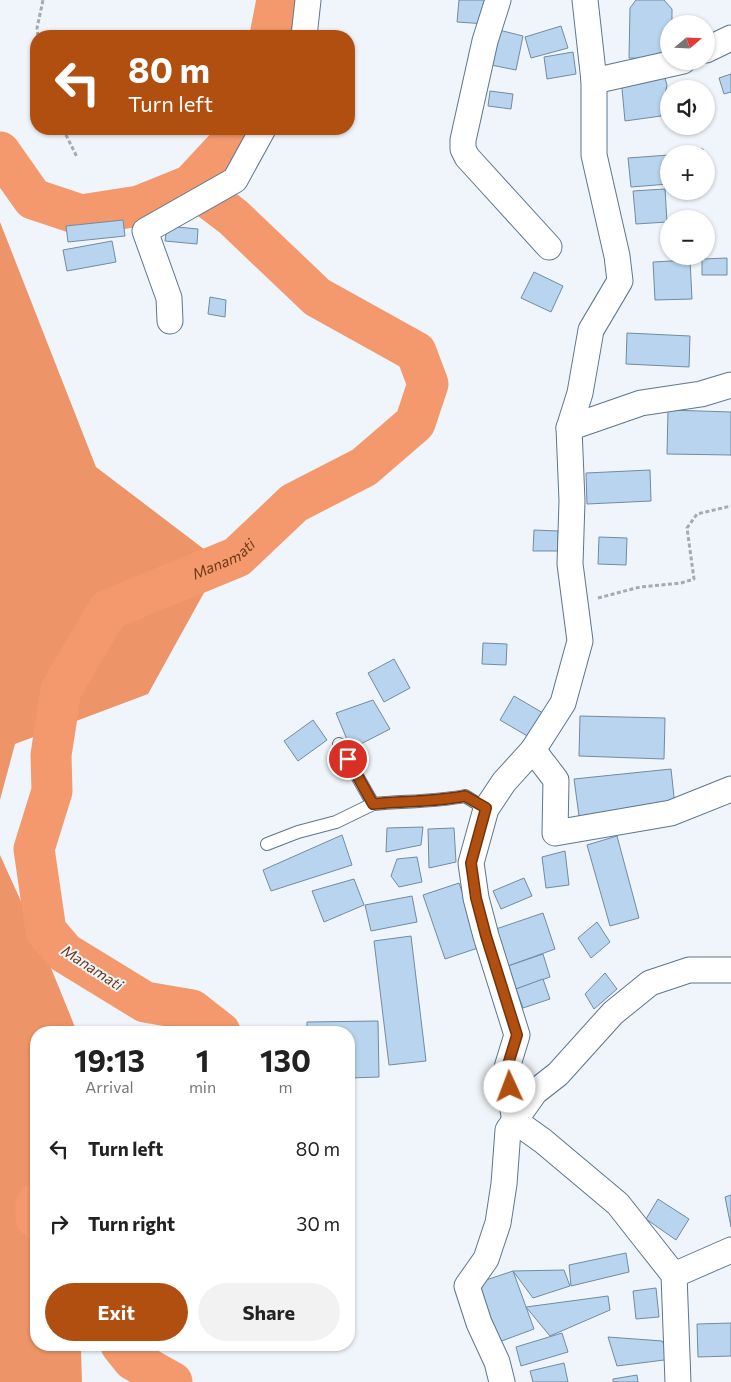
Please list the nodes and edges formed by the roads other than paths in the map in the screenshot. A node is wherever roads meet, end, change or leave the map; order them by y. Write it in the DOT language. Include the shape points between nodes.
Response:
graph roads {
  1 [pos="308,0"];
  2 [pos="498,0"];
  3 [pos="585,0"];
  4 [pos="305,30"];
  5 [pos="731,38"];
  6 [pos="715,46"];
  7 [pos="660,66"];
  8 [pos="594,81"];
  9 [pos="260,135"];
  10 [pos="549,247"];
  11 [pos="170,321"];
  12 [pos="731,385"];
  13 [pos="569,428"];
  14 [pos="340,744"];
  15 [pos="533,750"];
  16 [pos="731,789"];
  17 [pos="373,804"];
  18 [pos="486,808"];
  19 [pos="266,844"];
  20 [pos="731,970"];
  21 [pos="515,1121"];
  22 [pos="731,1250"];
  23 [pos="674,1275"];
  24 [pos="502,1382"];
  25 [pos="678,1382"];
  1 -- 4 [label="street"];
  2 -- 10 [label="street" via="485,41 463,140 464,148 467,157"];
  3 -- 8 [label="street"];
  5 -- 6 [label="street"];
  7 -- 8 [label="street"];
  8 -- 13 [label="street" via="594,155 620,281 591,330 580,393"];
  9 -- 11 [label="street" via="236,180 145,231 169,298"];
  12 -- 13 [label="street" via="701,394 641,403"];
  13 -- 15 [label="street" via="570,564 580,641 563,703"];
  14 -- 17 [label="lane"];
  15 -- 16 [label="street" via="556,780 555,833 671,813"];
  15 -- 18 [label="street"];
  17 -- 18 [label="lane" via="438,801 465,796"];
  17 -- 19 [label="lane" via="336,822"];
  18 -- 21 [label="street" via="471,863 486,936 517,1035 506,1071"];
  20 -- 21 [label="street" via="689,970 650,983 613,1014 558,1074 535,1092"];
  21 -- 23 [label="street" via="618,1204"];
  21 -- 24 [label="street" via="508,1130 498,1223 486,1259 467,1286"];
  22 -- 23 [label="street"];
  23 -- 25 [label="street"];
}
